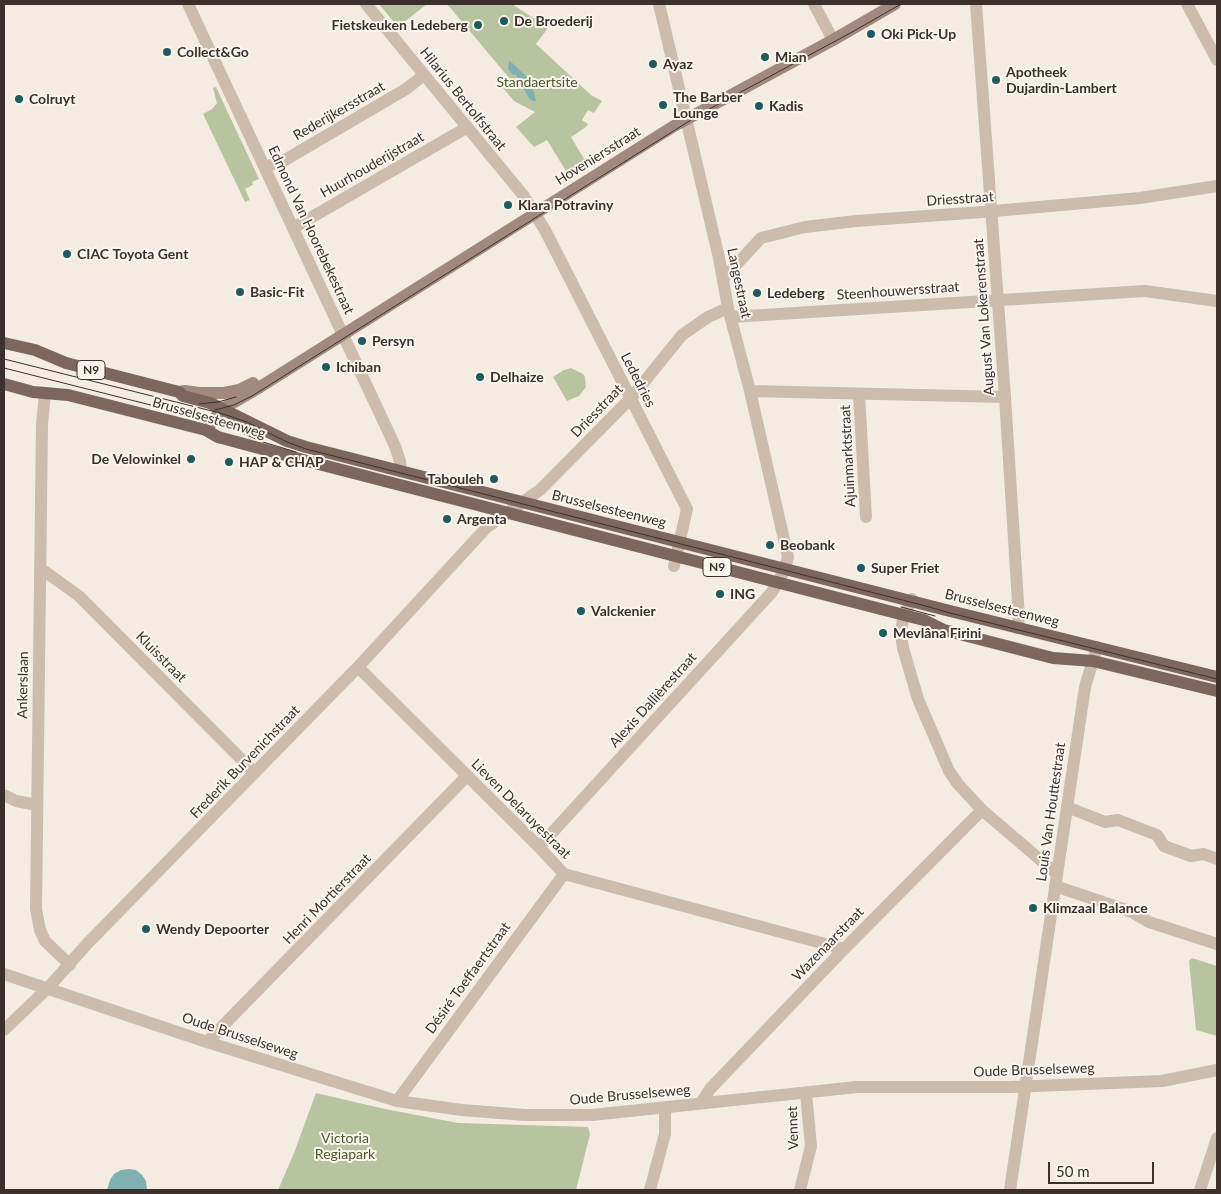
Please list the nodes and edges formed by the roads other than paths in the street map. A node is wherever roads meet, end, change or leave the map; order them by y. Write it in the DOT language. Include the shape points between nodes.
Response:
graph roads {
  1 [pos="188,4"];
  2 [pos="366,4"];
  3 [pos="659,4"];
  4 [pos="814,4"];
  5 [pos="895,4"];
  6 [pos="976,4"];
  7 [pos="1187,4"];
  8 [pos="833,40"];
  9 [pos="1217,60"];
  10 [pos="424,75"];
  11 [pos="686,120"];
  12 [pos="466,128"];
  13 [pos="265,167"];
  14 [pos="1217,186"];
  15 [pos="991,212"];
  16 [pos="535,214"];
  17 [pos="293,228"];
  18 [pos="723,279"];
  19 [pos="998,300"];
  20 [pos="1217,301"];
  21 [pos="729,313"];
  22 [pos="343,335"];
  23 [pos="4,343"];
  24 [pos="274,378"];
  25 [pos="4,384"];
  26 [pos="750,391"];
  27 [pos="180,392"];
  28 [pos="45,393"];
  29 [pos="859,394"];
  30 [pos="631,398"];
  31 [pos="1006,398"];
  32 [pos="222,409"];
  33 [pos="206,430"];
  34 [pos="401,471"];
  35 [pos="521,502"];
  36 [pos="506,513"];
  37 [pos="866,516"];
  38 [pos="679,542"];
  39 [pos="675,561"];
  40 [pos="40,568"];
  41 [pos="785,569"];
  42 [pos="777,583"];
  43 [pos="911,600"];
  44 [pos="904,615"];
  45 [pos="1017,628"];
  46 [pos="1097,647"];
  47 [pos="1093,661"];
  48 [pos="358,667"];
  49 [pos="1217,675"];
  50 [pos="1215,691"];
  51 [pos="255,773"];
  52 [pos="467,776"];
  53 [pos="4,795"];
  54 [pos="37,805"];
  55 [pos="1067,807"];
  56 [pos="982,810"];
  57 [pos="540,847"];
  58 [pos="1217,859"];
  59 [pos="564,874"];
  60 [pos="1056,880"];
  61 [pos="1217,944"];
  62 [pos="844,949"];
  63 [pos="70,965"];
  64 [pos="4,974"];
  65 [pos="48,988"];
  66 [pos="4,1030"];
  67 [pos="207,1042"];
  68 [pos="1217,1070"];
  69 [pos="1025,1086"];
  70 [pos="806,1093"];
  71 [pos="397,1101"];
  72 [pos="701,1104"];
  73 [pos="665,1107"];
  74 [pos="1217,1138"];
  75 [pos="650,1190"];
  76 [pos="800,1190"];
  77 [pos="1010,1190"];
  78 [pos="1200,1190"];
  1 -- 13 [label="street, Edmond Van Hoorebekestraat"];
  2 -- 10 [label="street, Hilarius Bertolfstraat"];
  3 -- 11 [label="street, Langestraat"];
  4 -- 8 [label="street"];
  5 -- 8 [label="street, Hoveniersstraat"];
  6 -- 15 [label="street, August Van Lokerenstraat"];
  7 -- 9 [label="street"];
  8 -- 11 [label="street, Hoveniersstraat"];
  10 -- 12 [label="street, Hilarius Bertolfstraat"];
  10 -- 13 [label="street, Rederijkersstraat" via="406,89 285,160"];
  11 -- 16 [label="street, Hoveniersstraat"];
  11 -- 18 [label="street, Langestraat"];
  12 -- 16 [label="street, Hilarius Bertolfstraat" via="523,195"];
  12 -- 17 [label="street, Huurhouderijstraat"];
  13 -- 17 [label="street, Edmond Van Hoorebekestraat"];
  14 -- 15 [label="street, Driesstraat" via="1140,198"];
  15 -- 18 [label="street, Driesstraat" via="805,227 761,238"];
  15 -- 19 [label="street, August Van Lokerenstraat"];
  16 -- 22 [label="street, Hoveniersstraat"];
  16 -- 30 [label="street, Lededries"];
  17 -- 22 [label="street, Edmond Van Hoorebekestraat"];
  18 -- 21 [label="street, Langestraat"];
  19 -- 20 [label="street, Steenhouwersstraat" via="1145,291"];
  19 -- 21 [label="street, Steenhouwersstraat"];
  19 -- 31 [label="street, August Van Lokerenstraat"];
  21 -- 26 [label="street, Langestraat"];
  21 -- 30 [label="street, Driesstraat" via="708,317 682,335"];
  22 -- 24 [label="street, Hoveniersstraat"];
  22 -- 34 [label="street, Edmond Van Hoorebekestraat" via="395,446"];
  23 -- 27 [label="main road, Brusselsesteenweg / N9" via="35,350 66,363"];
  24 -- 27 [label="street, Hoveniersstraat" via="265,377 239,390 224,393"];
  24 -- 32 [label="street, Hoveniersstraat"];
  25 -- 28 [label="main road, Brusselsesteenweg / N9"];
  26 -- 29 [label="street, Ajuinmarktstraat"];
  26 -- 41 [label="street, Langestraat" via="788,557"];
  27 -- 32 [label="main road, Brusselsesteenweg / N9" via="183,396"];
  28 -- 33 [label="main road, Brusselsesteenweg / N9" via="68,395"];
  28 -- 40 [label="street, Ankerslaan"];
  29 -- 31 [label="street, Ajuinmarktstraat"];
  29 -- 37 [label="street, Ajuinmarktstraat"];
  30 -- 35 [label="street, Driesstraat" via="540,490"];
  30 -- 38 [label="street, Lededries" via="687,509"];
  31 -- 45 [label="street, August Van Lokerenstraat"];
  32 -- 33 [label="street, Hoveniersstraat"];
  32 -- 34 [label="main road, Brusselsesteenweg / N9" via="287,441"];
  33 -- 36 [label="main road, Brusselsesteenweg / N9" via="236,442"];
  34 -- 35 [label="main road, Brusselsesteenweg / N9"];
  35 -- 36 [label="street, Driesstraat"];
  35 -- 38 [label="main road, Brusselsesteenweg / N9"];
  36 -- 39 [label="main road, Brusselsesteenweg / N9"];
  36 -- 48 [label="street, Frederik Burvenichstraat" via="487,527"];
  38 -- 39 [label="street, Lededries"];
  38 -- 41 [label="main road, Brusselsesteenweg / N9"];
  39 -- 42 [label="main road, Brusselsesteenweg / N9"];
  40 -- 51 [label="street, Kluisstraat" via="79,596"];
  40 -- 54 [label="street, Ankerslaan"];
  41 -- 42 [label="street, Alexis Dallièrestraat"];
  41 -- 43 [label="main road, Brusselsesteenweg / N9"];
  42 -- 44 [label="main road, Brusselsesteenweg / N9"];
  42 -- 57 [label="street, Alexis Dallièrestraat"];
  43 -- 44 [label="street"];
  43 -- 45 [label="main road, Brusselsesteenweg / N9"];
  44 -- 47 [label="main road, Brusselsesteenweg / N9" via="944,630 1053,658"];
  44 -- 56 [label="street" via="903,648 940,755 948,771"];
  45 -- 46 [label="main road, Brusselsesteenweg / N9"];
  46 -- 47 [label="street, Louis Van Houttestraat"];
  46 -- 49 [label="main road, Brusselsesteenweg / N9"];
  47 -- 50 [label="main road, Brusselsesteenweg / N9"];
  47 -- 55 [label="street, Louis Van Houttestraat" via="1085,687"];
  48 -- 51 [label="street, Frederik Burvenichstraat"];
  48 -- 52 [label="street, Lieven Delaruyestraat"];
  49 -- 50 [label="street"];
  51 -- 63 [label="street, Frederik Burvenichstraat" via="86,944"];
  52 -- 57 [label="street, Lieven Delaruyestraat"];
  52 -- 67 [label="street, Henri Mortierstraat"];
  53 -- 54 [label="street"];
  54 -- 63 [label="street, Ankerslaan" via="37,917 45,941"];
  55 -- 58 [label="street" via="1106,822 1118,820 1157,835 1164,846 1191,856 1204,854"];
  55 -- 60 [label="street, Louis Van Houttestraat"];
  56 -- 60 [label="street"];
  56 -- 62 [label="street, Wazenaarstraat"];
  57 -- 59 [label="street, Lieven Delaruyestraat"];
  59 -- 62 [label="street, Lieven Delaruyestraat"];
  59 -- 71 [label="street, Désiré Toeffaertstraat"];
  60 -- 61 [label="street" via="1149,922"];
  60 -- 69 [label="street, Louis Van Houttestraat"];
  62 -- 72 [label="street, Wazenaarstraat" via="710,1089"];
  63 -- 65 [label="street, Frederik Burvenichstraat"];
  64 -- 65 [label="street, Oude Brusselseweg"];
  65 -- 66 [label="street, Frederik Burvenichstraat"];
  65 -- 67 [label="street, Oude Brusselseweg"];
  67 -- 71 [label="street, Oude Brusselseweg"];
  68 -- 69 [label="street, Oude Brusselseweg" via="1162,1081"];
  69 -- 70 [label="street, Oude Brusselseweg" via="857,1087"];
  69 -- 77 [label="street, Louis Van Houttestraat"];
  70 -- 72 [label="street, Oude Brusselseweg"];
  70 -- 76 [label="street, Vennet" via="811,1146"];
  71 -- 73 [label="street, Oude Brusselseweg" via="525,1115 592,1115"];
  72 -- 73 [label="street, Oude Brusselseweg"];
  73 -- 75 [label="street" via="665,1134"];
  74 -- 78 [label="street"];
}
